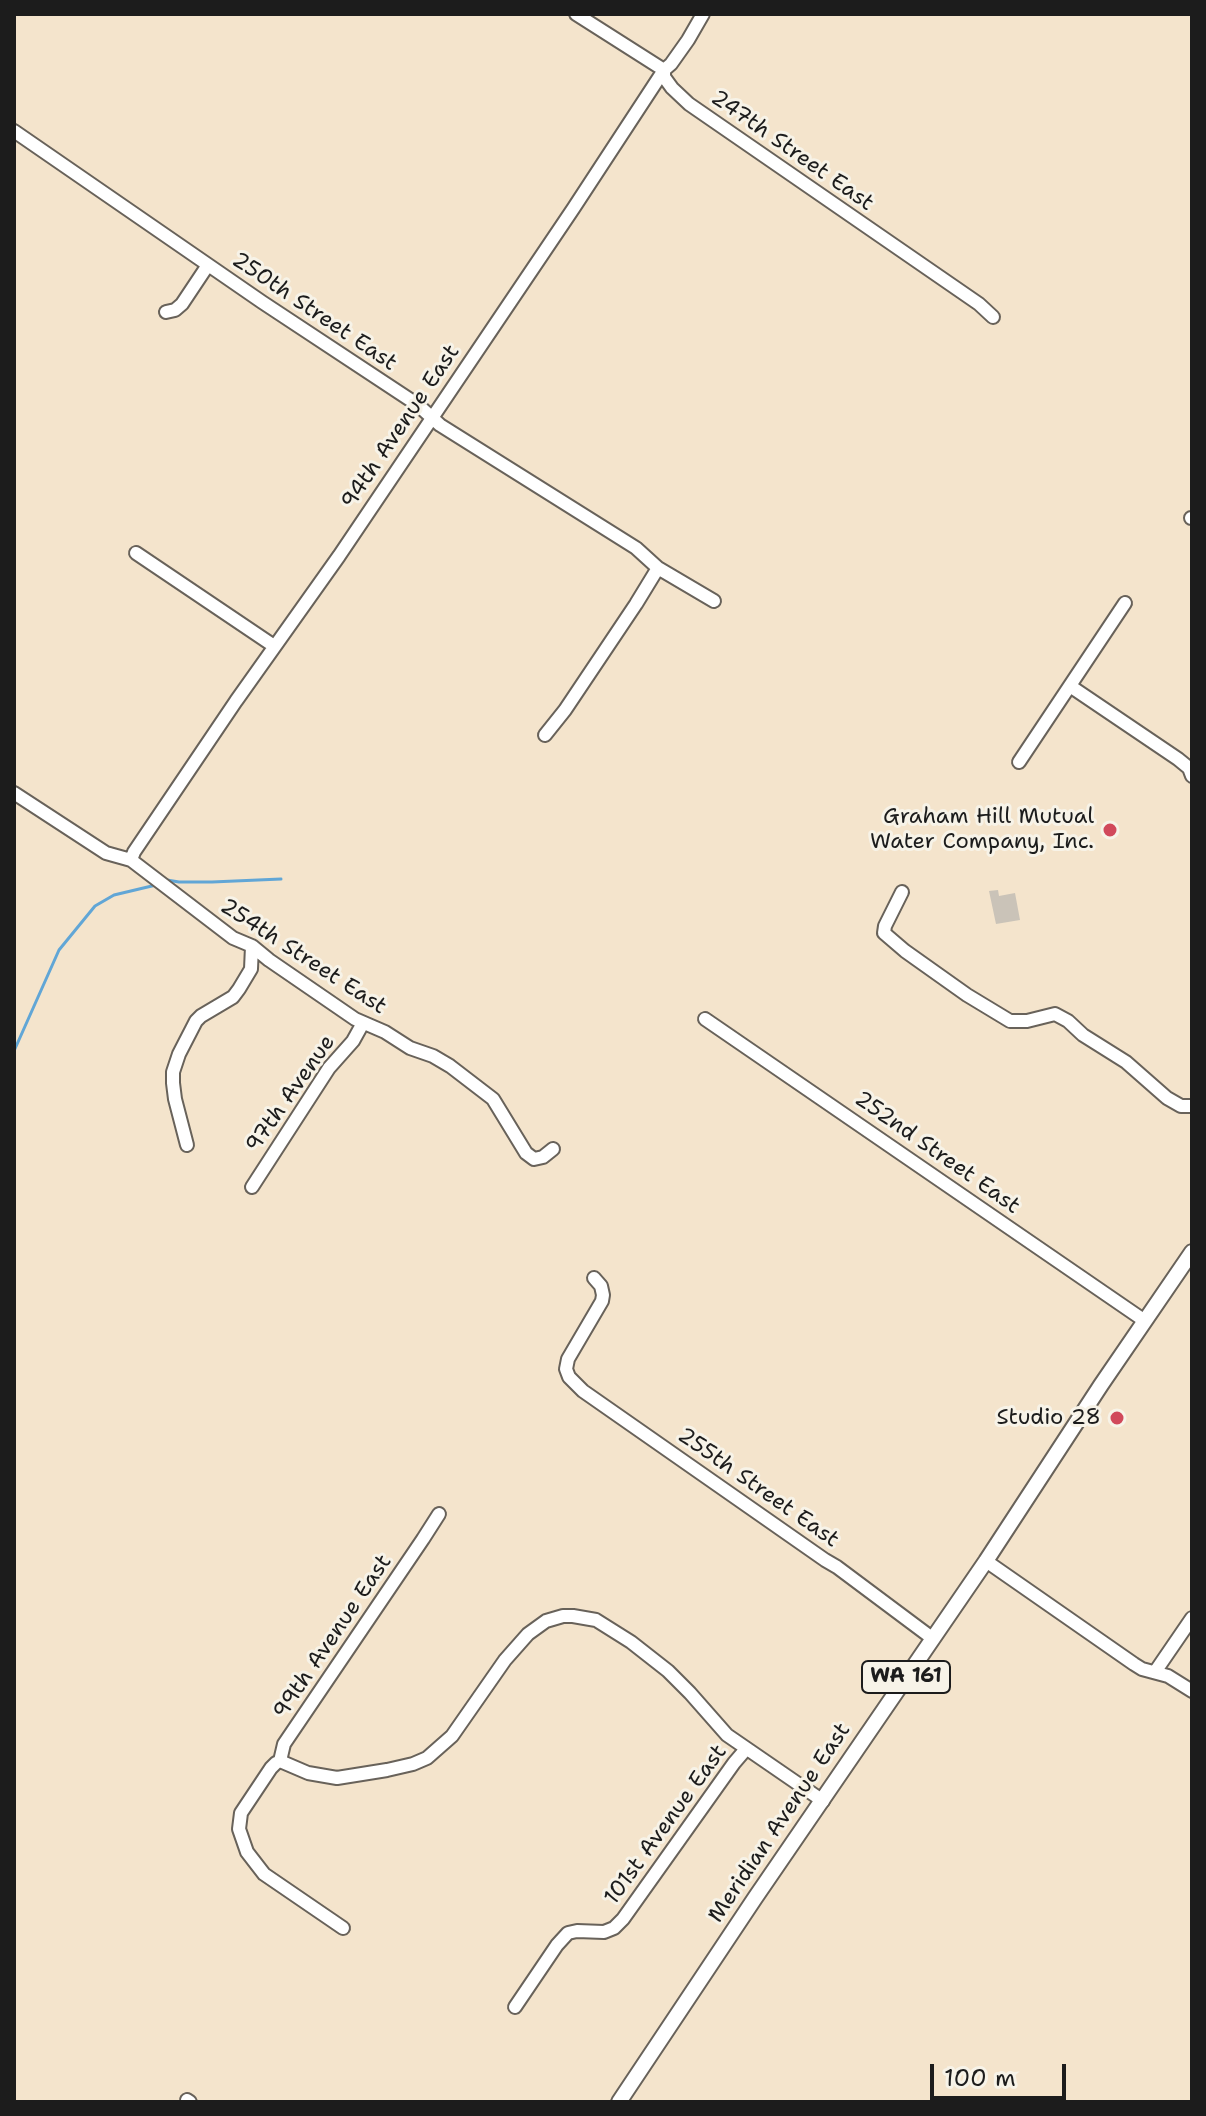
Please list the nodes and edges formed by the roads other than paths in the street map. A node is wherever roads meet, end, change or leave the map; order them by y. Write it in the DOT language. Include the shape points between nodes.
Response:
graph roads {
  1 [pos="576,14"];
  2 [pos="703,14"];
  3 [pos="664,70"];
  4 [pos="14,131"];
  5 [pos="208,265"];
  6 [pos="166,312"];
  7 [pos="993,317"];
  8 [pos="432,417"];
  9 [pos="136,553"];
  10 [pos="658,568"];
  11 [pos="714,601"];
  12 [pos="1125,603"];
  13 [pos="274,646"];
  14 [pos="1070,686"];
  15 [pos="545,735"];
  16 [pos="1019,762"];
  17 [pos="1192,776"];
  18 [pos="14,793"];
  19 [pos="131,860"];
  20 [pos="902,892"];
  21 [pos="252,946"];
  22 [pos="705,1019"];
  23 [pos="363,1023"];
  24 [pos="1192,1106"];
  25 [pos="187,1145"];
  26 [pos="553,1149"];
  27 [pos="252,1187"];
  28 [pos="1192,1252"];
  29 [pos="594,1278"];
  30 [pos="1145,1321"];
  31 [pos="439,1514"];
  32 [pos="986,1561"];
  33 [pos="1192,1618"];
  34 [pos="932,1638"];
  35 [pos="1155,1672"];
  36 [pos="1192,1691"];
  37 [pos="746,1749"];
  38 [pos="280,1761"];
  39 [pos="823,1801"];
  40 [pos="343,1928"];
  41 [pos="515,2007"];
  42 [pos="619,2102"];
  1 -- 3 [label="street, 247th Street East"];
  2 -- 3 [label="street, 94th Avenue East"];
  3 -- 7 [label="street, 247th Street East" via="672,88 689,104"];
  3 -- 8 [label="street, 94th Avenue East"];
  4 -- 5 [label="street, 250th Street East"];
  5 -- 6 [label="street" via="182,304"];
  5 -- 8 [label="street, 250th Street East"];
  8 -- 10 [label="street, 250th Street East" via="636,548"];
  8 -- 13 [label="street, 94th Avenue East"];
  9 -- 13 [label="street"];
  10 -- 11 [label="street, 250th Street East"];
  10 -- 15 [label="street"];
  12 -- 14 [label="street"];
  13 -- 19 [label="street, 94th Avenue East"];
  14 -- 16 [label="street"];
  14 -- 17 [label="street" via="1178,759"];
  18 -- 19 [label="street, 254th Street East" via="106,853"];
  19 -- 21 [label="street, 254th Street East" via="233,938"];
  20 -- 24 [label="street" via="884,933 905,951 1010,1021 1055,1014 1068,1021 1167,1098"];
  21 -- 23 [label="street, 254th Street East"];
  21 -- 25 [label="street" via="251,969 239,989 196,1021 173,1072"];
  22 -- 30 [label="street, 252nd Street East"];
  23 -- 26 [label="street, 254th Street East" via="441,1060 487,1093 534,1159"];
  23 -- 27 [label="street, 97th Avenue"];
  28 -- 30 [label="main road, Meridian Avenue East / WA 161"];
  29 -- 34 [label="street, 255th Street East" via="603,1291 602,1301 568,1359 569,1377"];
  30 -- 32 [label="main road, Meridian Avenue East / WA 161"];
  31 -- 38 [label="street, 99th Avenue East" via="284,1744"];
  32 -- 34 [label="main road, Meridian Avenue East / WA 161"];
  32 -- 35 [label="street" via="1134,1664"];
  33 -- 35 [label="street"];
  34 -- 39 [label="main road, Meridian Avenue East / WA 161"];
  35 -- 36 [label="street"];
  37 -- 38 [label="street" via="631,1642 596,1620 563,1616 528,1634 452,1736 427,1758 337,1778"];
  37 -- 39 [label="street"];
  37 -- 41 [label="street, 101st Avenue East" via="619,1925 604,1932 568,1933"];
  38 -- 40 [label="street, 99th Avenue East" via="241,1813 247,1852 264,1874"];
  39 -- 42 [label="main road, Meridian Avenue East / WA 161"];
}
